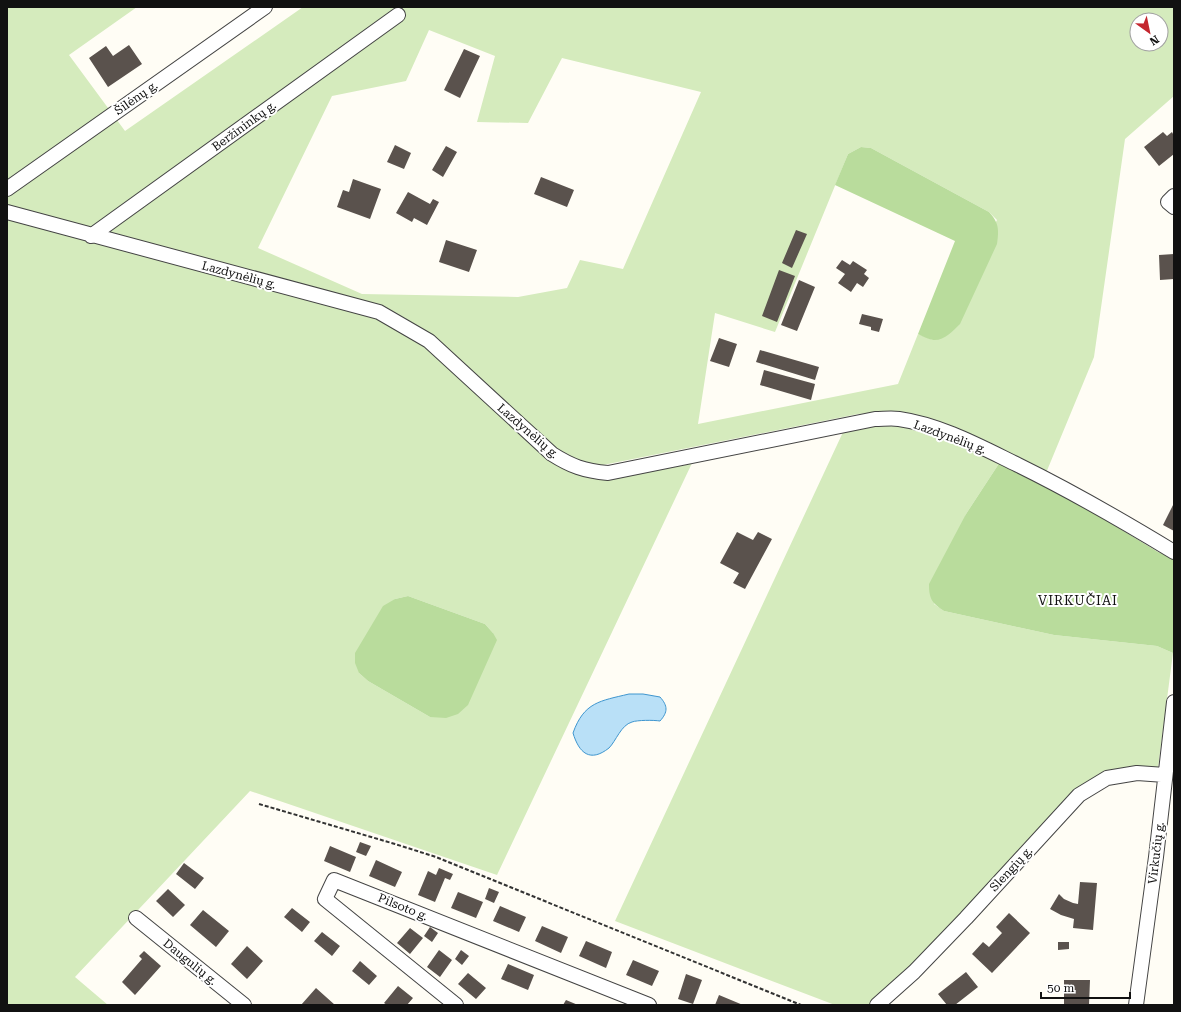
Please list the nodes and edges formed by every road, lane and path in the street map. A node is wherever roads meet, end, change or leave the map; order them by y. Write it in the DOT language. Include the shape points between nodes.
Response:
graph roads {
  1 [pos="265,7"];
  2 [pos="398,15"];
  3 [pos="7,189"];
  4 [pos="7,212"];
  5 [pos="91,236"];
  6 [pos="1174,552"];
  7 [pos="1174,702"];
  8 [pos="1165,775"];
  9 [pos="259,804"];
  10 [pos="136,918"];
  11 [pos="244,1005"];
  12 [pos="456,1005"];
  13 [pos="649,1005"];
  14 [pos="801,1005"];
  15 [pos="877,1005"];
  16 [pos="1136,1005"];
  1 -- 3 [label="street, Šilėnų g."];
  2 -- 5 [label="street, Beržininkų g."];
  4 -- 5 [label="street, Lazdynėlių g."];
  5 -- 6 [label="street, Lazdynėlių g." via="379,312 429,341 552,454 566,463 588,471 608,473 875,419 899,419 928,426 973,443 1047,479"];
  7 -- 8 [label="street, Virkučių g."];
  8 -- 15 [label="street, Slengių g." via="1137,774 1107,778 1079,794 966,918 914,972"];
  8 -- 16 [label="street, Virkučių g."];
  9 -- 14 [label="path" via="436,857"];
  10 -- 11 [label="street, Daugulių g."];
  12 -- 13 [label="street, Pilsoto g." via="325,899 334,880"];
}
